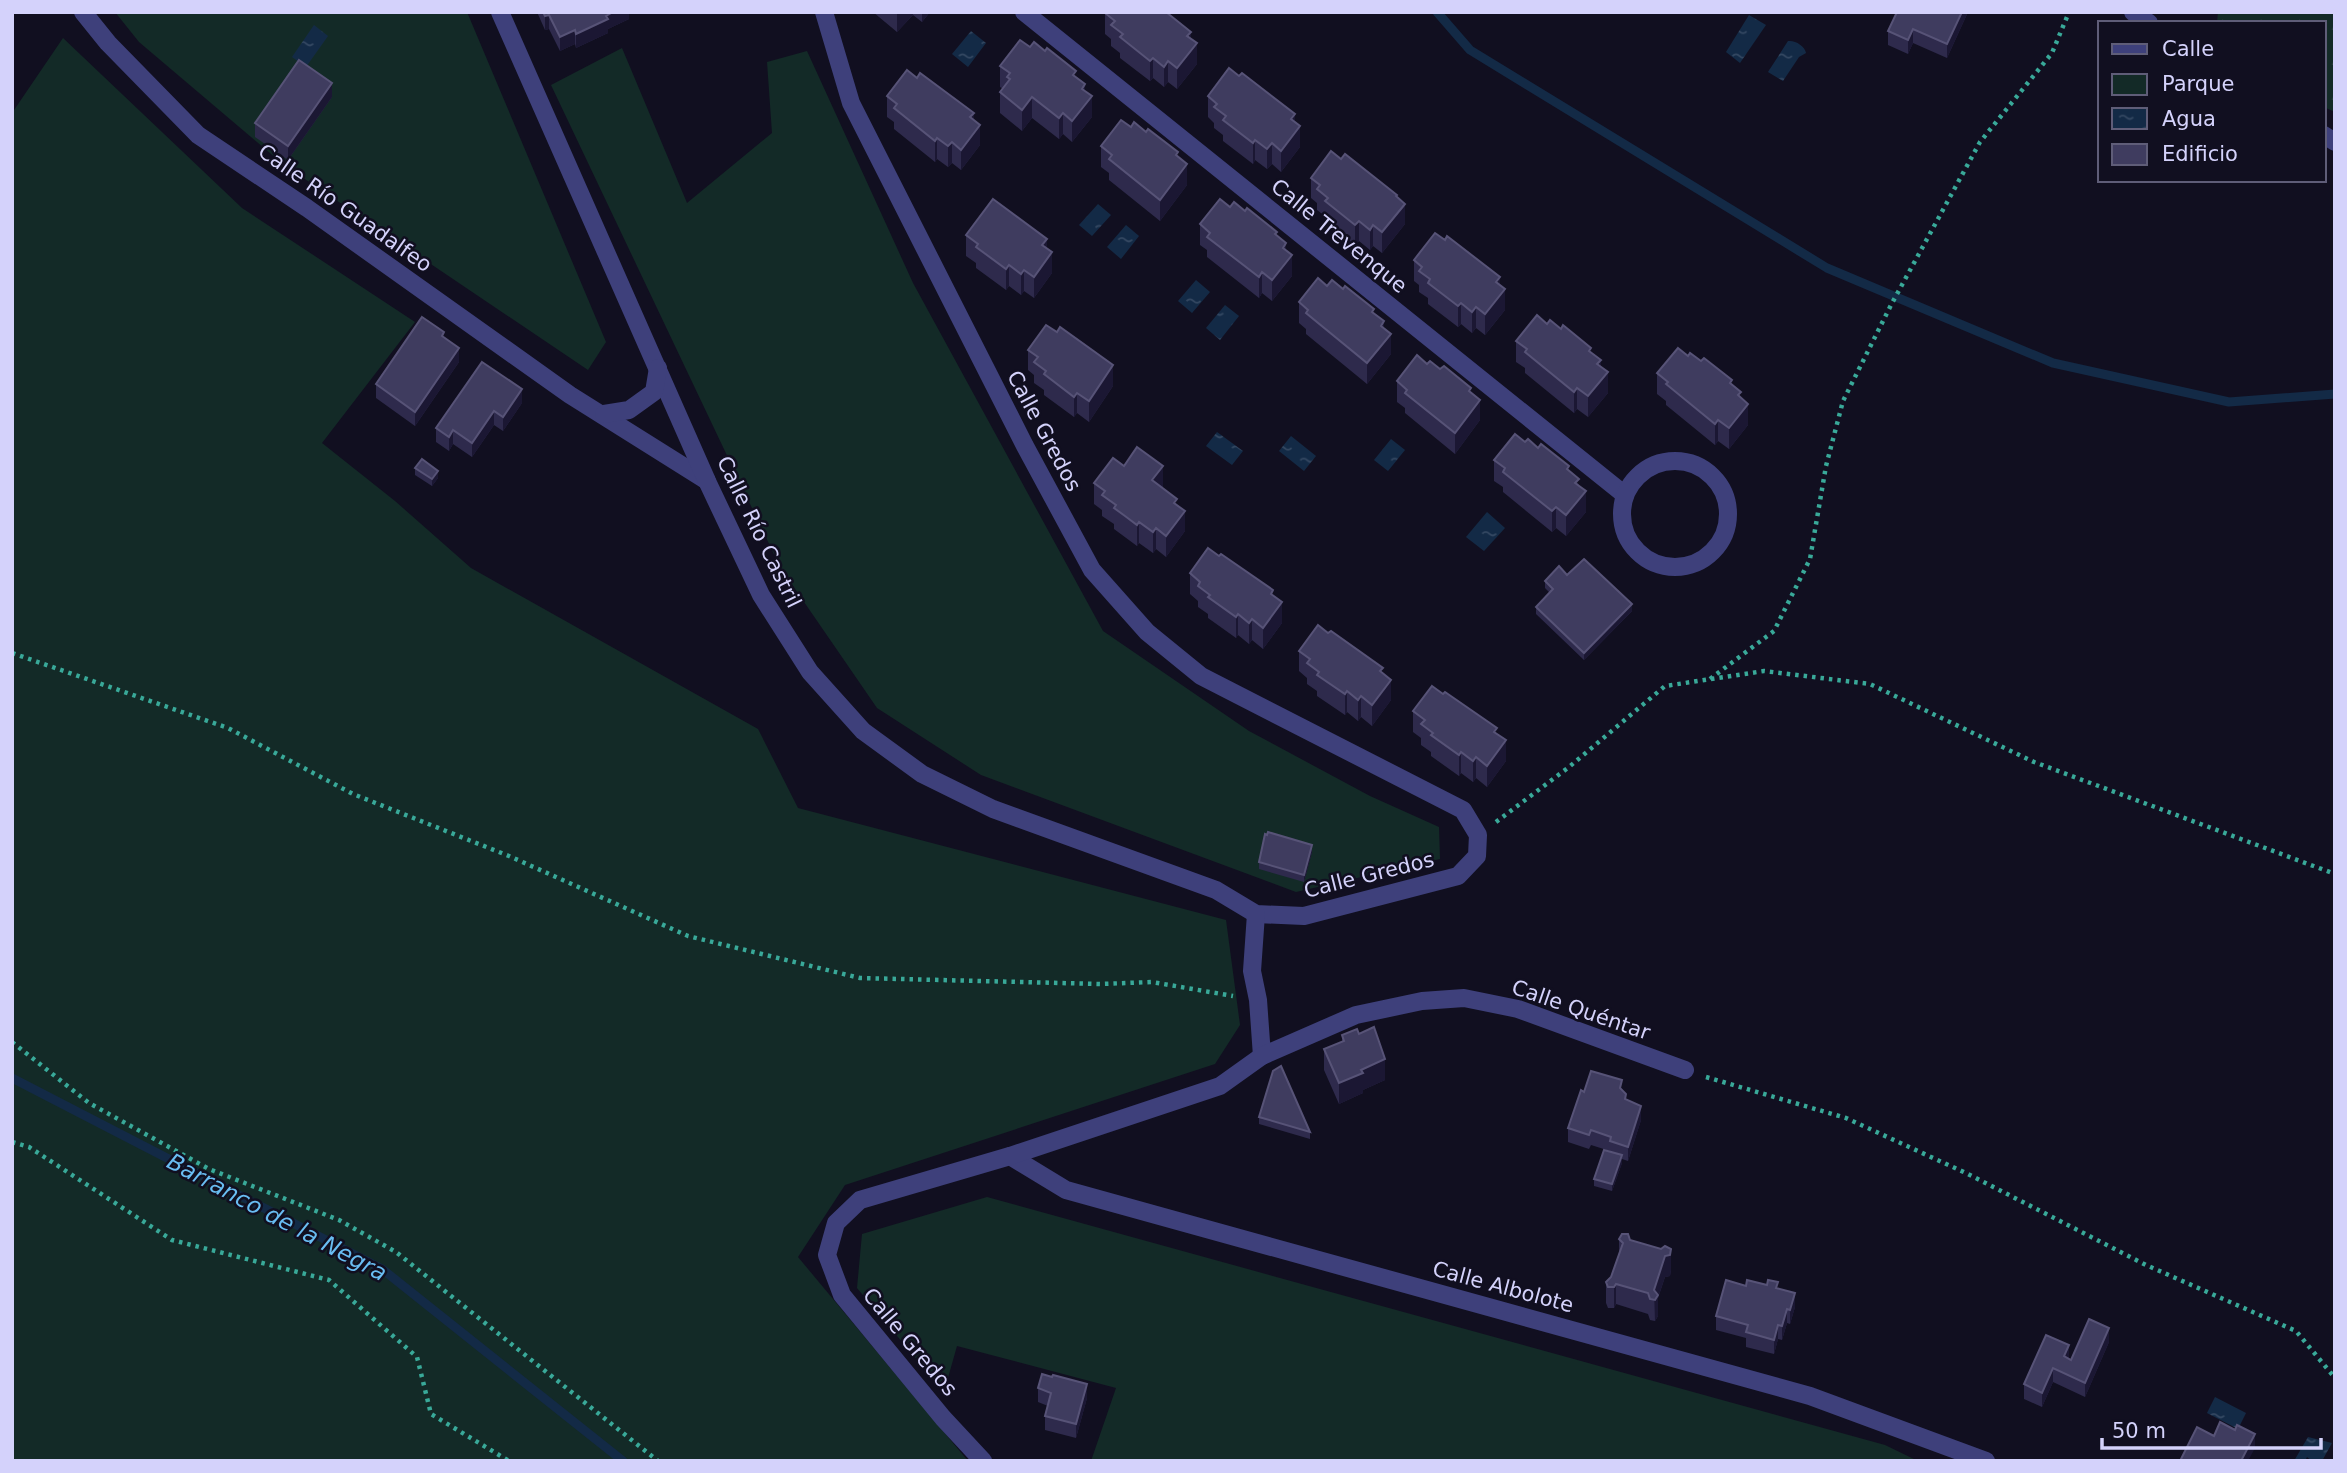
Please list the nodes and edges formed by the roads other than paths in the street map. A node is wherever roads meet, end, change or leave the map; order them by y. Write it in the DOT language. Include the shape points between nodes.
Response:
graph roads {
  1 [pos="83,12"];
  2 [pos="500,12"];
  3 [pos="824,12"];
  4 [pos="1024,12"];
  5 [pos="658,368"];
  6 [pos="604,414"];
  7 [pos="707,481"];
  8 [pos="1625,495"];
  9 [pos="1256,914"];
  10 [pos="1262,1056"];
  11 [pos="1685,1070"];
  12 [pos="1010,1156"];
  13 [pos="984,1461"];
  14 [pos="1986,1461"];
  1 -- 6 [label="street, Calle Río Guadalfeo" via="198,135 570,395"];
  2 -- 5 [label="street, Calle Río Castril"];
  3 -- 9 [label="street, Calle Gredos" via="851,103 1092,570 1147,632 1201,676 1463,810 1478,835 1477,856 1458,876 1304,916"];
  4 -- 8 [label="street, Calle Trevenque"];
  5 -- 6 [label="street" via="654,393 628,410"];
  5 -- 7 [label="street, Calle Río Castril"];
  6 -- 7 [label="street, Calle Río Guadalfeo"];
  7 -- 9 [label="street, Calle Río Castril" via="761,595 810,672 863,732 922,774 993,809 1216,890"];
  8 -- 8 [label="street" via="1624,531 1632,547 1646,559 1681,567 1698,562 1722,538 1727,505 1711,476 1697,467 1681,462 1648,468"];
  9 -- 10 [label="street" via="1252,971"];
  10 -- 11 [label="street, Calle Quéntar" via="1356,1015 1422,1001 1464,999 1518,1009"];
  10 -- 12 [label="street, Calle Gredos" via="1220,1086"];
  12 -- 13 [label="street, Calle Gredos" via="860,1200 836,1223 827,1255 842,1295"];
  12 -- 14 [label="street, Calle Albolote" via="1066,1190 1810,1396"];
}
